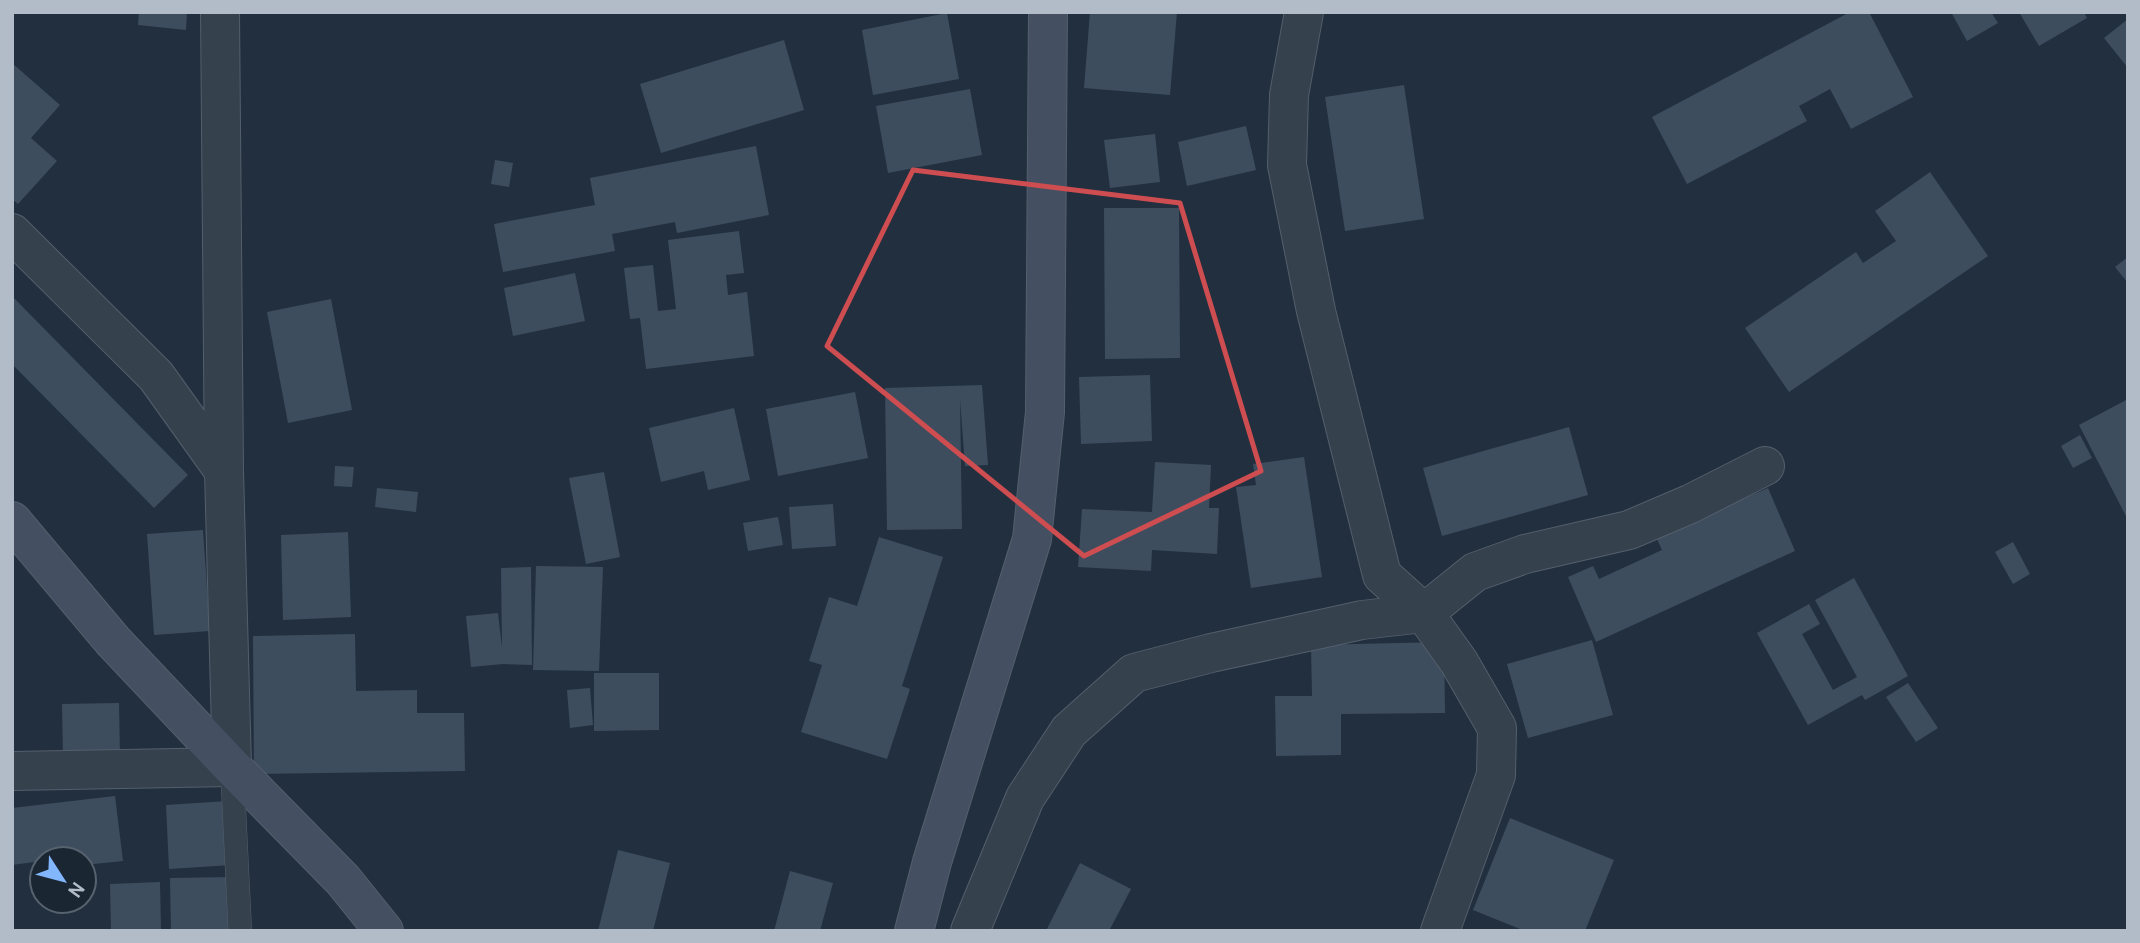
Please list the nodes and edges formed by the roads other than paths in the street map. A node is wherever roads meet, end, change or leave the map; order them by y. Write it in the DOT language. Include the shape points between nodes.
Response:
graph roads {
  1 [pos="220,12"];
  2 [pos="1048,12"];
  3 [pos="1304,12"];
  4 [pos="12,233"];
  5 [pos="1765,466"];
  6 [pos="224,471"];
  7 [pos="12,521"];
  8 [pos="1424,613"];
  9 [pos="232,767"];
  10 [pos="12,771"];
  11 [pos="240,931"];
  12 [pos="384,931"];
  13 [pos="914,931"];
  14 [pos="970,931"];
  15 [pos="1440,931"];
  1 -- 6 [label="street"];
  2 -- 13 [label="main road" via="1045,412 1032,539"];
  3 -- 8 [label="street" via="1289,95 1287,165 1316,311 1382,575"];
  4 -- 6 [label="street" via="156,376"];
  5 -- 8 [label="street" via="1629,530 1525,554 1475,572"];
  6 -- 9 [label="street"];
  7 -- 9 [label="main road" via="113,641"];
  8 -- 14 [label="street" via="1362,620 1134,673 1069,731 1025,798"];
  8 -- 15 [label="street" via="1497,728 1496,775"];
  9 -- 10 [label="street"];
  9 -- 11 [label="lane"];
  9 -- 12 [label="main road" via="343,880"];
}
